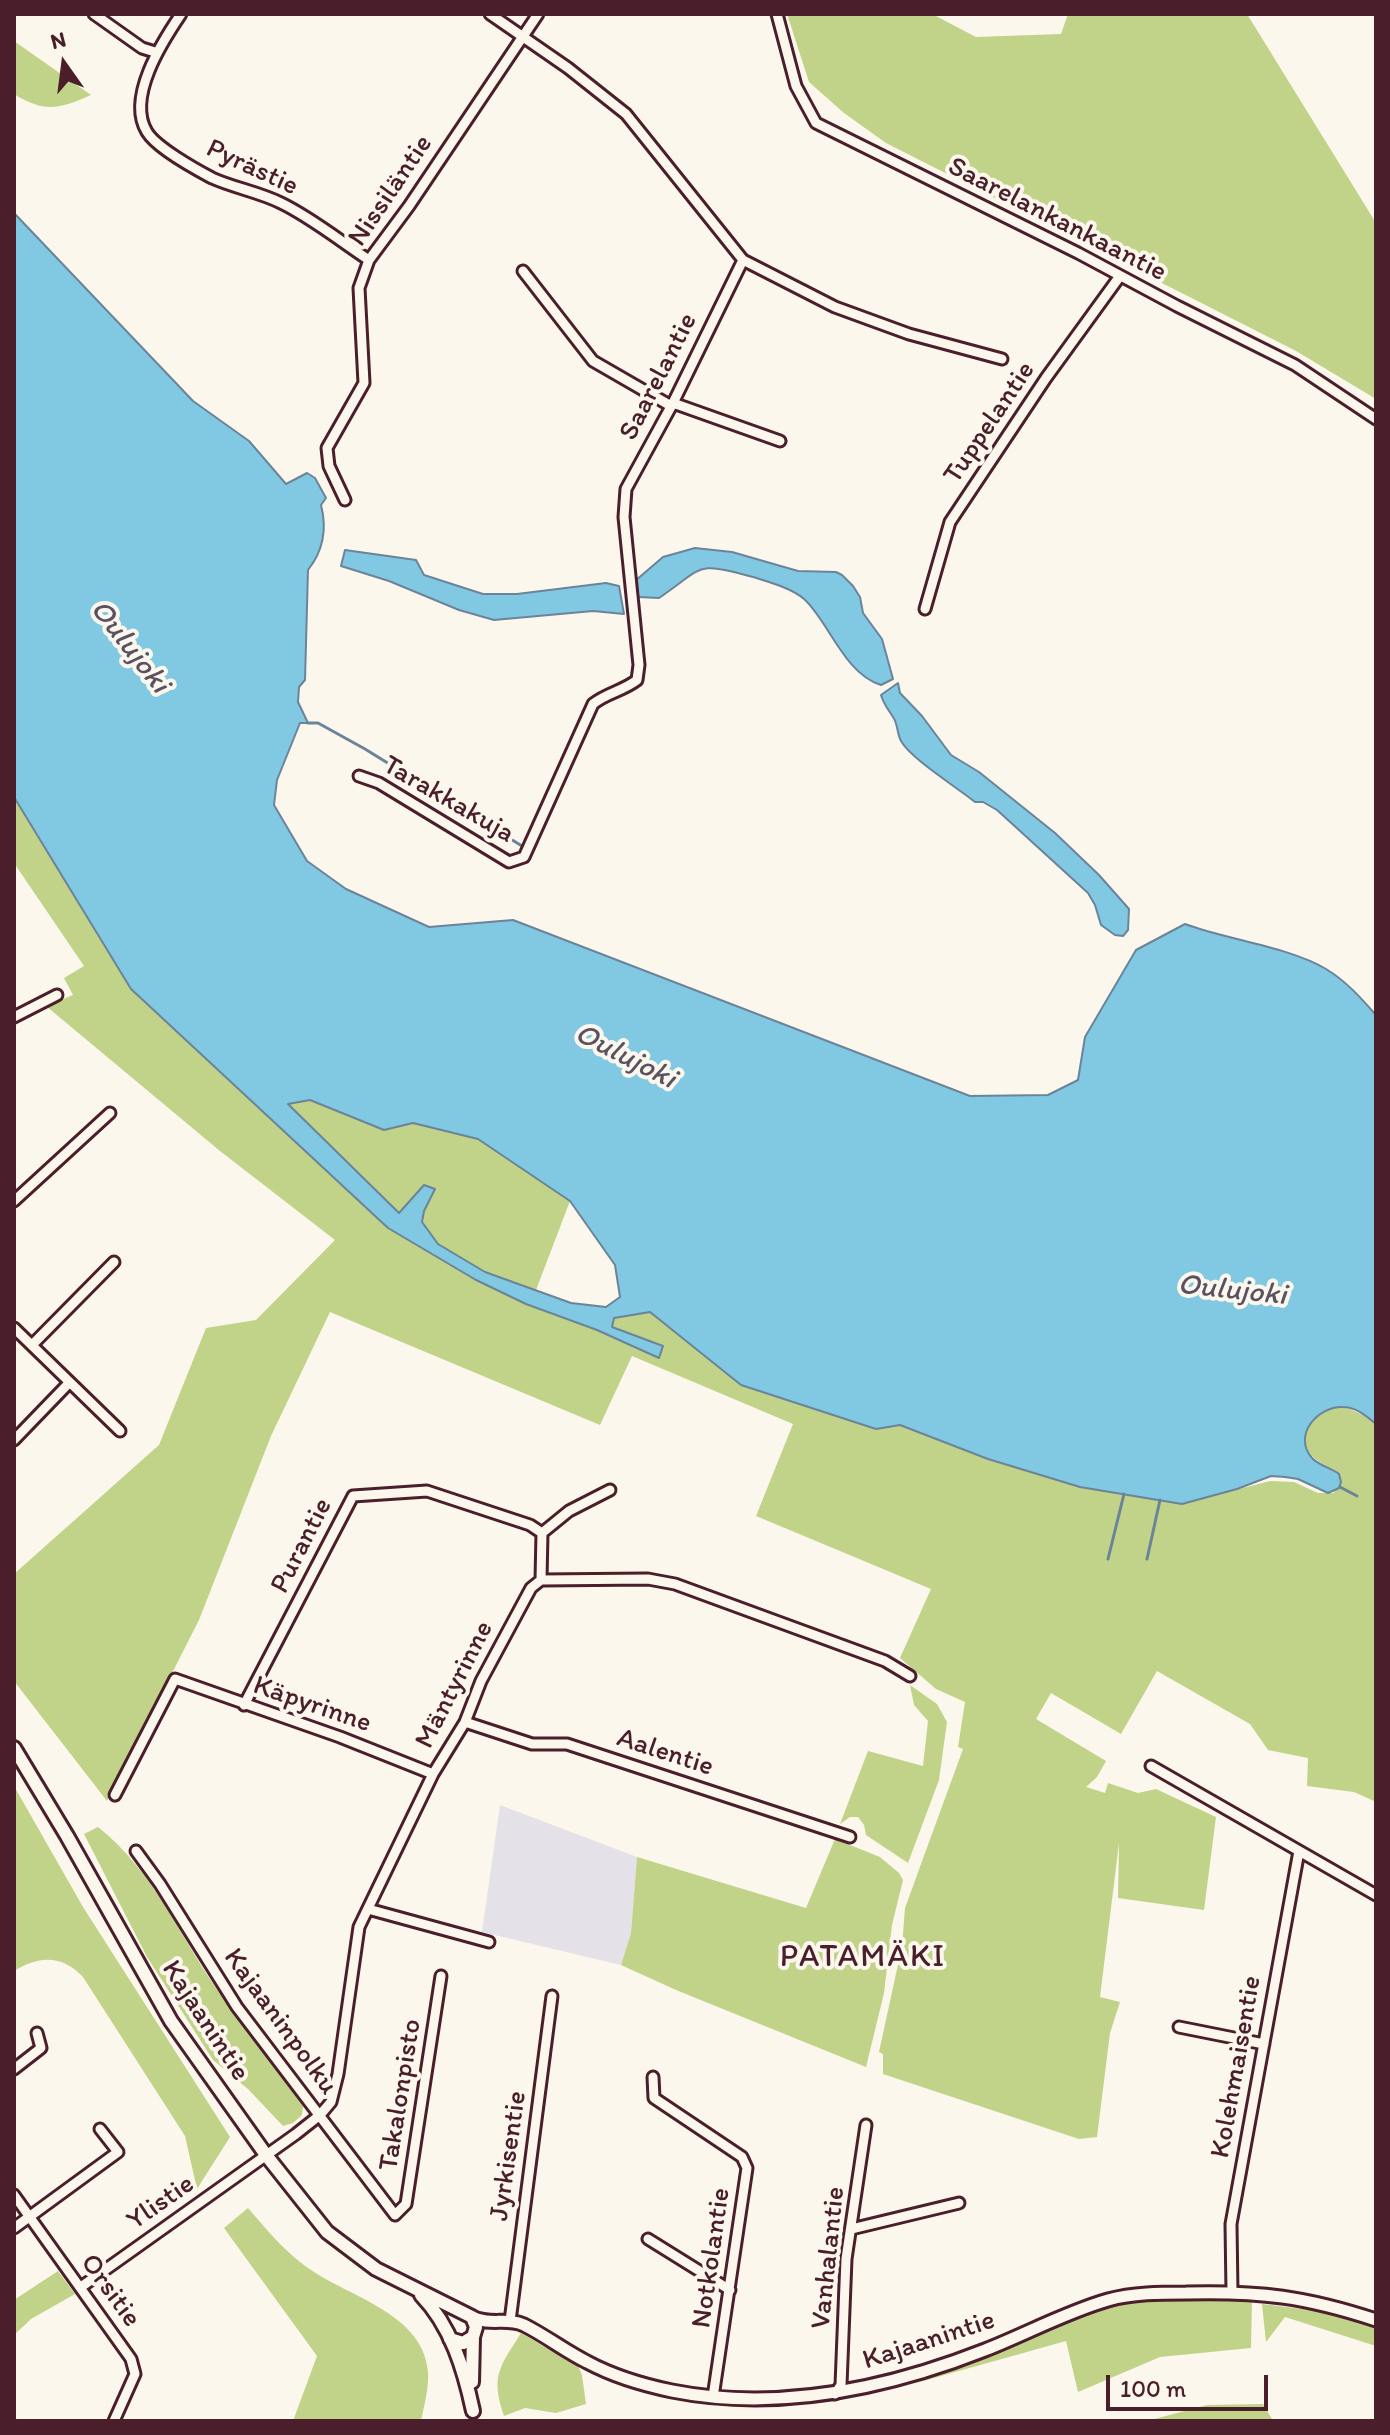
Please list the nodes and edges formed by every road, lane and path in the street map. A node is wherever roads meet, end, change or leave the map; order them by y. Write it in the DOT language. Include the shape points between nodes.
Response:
graph roads {
  1 [pos="94,14"];
  2 [pos="181,14"];
  3 [pos="490,14"];
  4 [pos="538,14"];
  5 [pos="777,14"];
  6 [pos="522,38"];
  7 [pos="155,52"];
  8 [pos="369,260"];
  9 [pos="743,260"];
  10 [pos="523,271"];
  11 [pos="1120,276"];
  12 [pos="1002,359"];
  13 [pos="672,404"];
  14 [pos="1376,419"];
  15 [pos="780,441"];
  16 [pos="345,500"];
  17 [pos="925,609"];
  18 [pos="359,776"];
  19 [pos="515,862"];
  20 [pos="57,995"];
  21 [pos="14,1017"];
  22 [pos="110,1113"];
  23 [pos="14,1201"];
  24 [pos="114,1262"];
  25 [pos="14,1328"];
  26 [pos="32,1345"];
  27 [pos="69,1383"];
  28 [pos="120,1431"];
  29 [pos="14,1440"];
  30 [pos="610,1490"];
  31 [pos="542,1533"];
  32 [pos="541,1580"];
  33 [pos="910,1676"];
  34 [pos="244,1705"];
  35 [pos="465,1722"];
  36 [pos="14,1748"];
  37 [pos="1151,1766"];
  38 [pos="433,1774"];
  39 [pos="115,1795"];
  40 [pos="850,1837"];
  41 [pos="136,1851"];
  42 [pos="1299,1851"];
  43 [pos="1376,1895"];
  44 [pos="368,1909"];
  45 [pos="489,1942"];
  46 [pos="441,1976"];
  47 [pos="552,1996"];
  48 [pos="1179,2027"];
  49 [pos="37,2033"];
  50 [pos="1264,2044"];
  51 [pos="14,2069"];
  52 [pos="653,2077"];
  53 [pos="320,2115"];
  54 [pos="866,2125"];
  55 [pos="100,2129"];
  56 [pos="266,2155"];
  57 [pos="14,2195"];
  58 [pos="959,2203"];
  59 [pos="395,2215"];
  60 [pos="30,2217"];
  61 [pos="14,2228"];
  62 [pos="851,2229"];
  63 [pos="648,2239"];
  64 [pos="401,2282"];
  65 [pos="81,2287"];
  66 [pos="730,2290"];
  67 [pos="1232,2292"];
  68 [pos="467,2314"];
  69 [pos="1376,2320"];
  70 [pos="505,2322"];
  71 [pos="447,2334"];
  72 [pos="474,2335"];
  73 [pos="835,2394"];
  74 [pos="713,2397"];
  75 [pos="472,2416"];
  76 [pos="114,2421"];
  1 -- 7 [label="street"];
  2 -- 7 [label="street, Pyrästie"];
  3 -- 6 [label="street"];
  4 -- 6 [label="street, Nissiläntie"];
  5 -- 11 [label="street, Saarelankankaantie" via="796,86 816,123"];
  6 -- 8 [label="street, Nissiläntie"];
  6 -- 9 [label="street" via="626,114"];
  7 -- 8 [label="street, Pyrästie" via="141,116 154,141 212,178 281,203"];
  8 -- 16 [label="street, Nissiläntie" via="359,288 364,383 327,448"];
  9 -- 12 [label="street" via="835,307"];
  9 -- 13 [label="street, Saarelantie"];
  10 -- 13 [label="street" via="593,361"];
  11 -- 14 [label="street, Saarelankankaantie" via="1295,365"];
  11 -- 17 [label="street, Tuppelantie" via="950,522"];
  13 -- 15 [label="street"];
  13 -- 19 [label="street, Saarelantie" via="626,489 637,680 593,704 524,857"];
  18 -- 19 [label="street, Tarakkakuja"];
  20 -- 21 [label="street"];
  22 -- 23 [label="street"];
  24 -- 26 [label="street"];
  25 -- 26 [label="street"];
  26 -- 27 [label="street"];
  27 -- 28 [label="street"];
  27 -- 29 [label="street"];
  30 -- 31 [label="street" via="569,1511"];
  31 -- 32 [label="street"];
  31 -- 34 [label="street, Purantie" via="427,1491 353,1496"];
  32 -- 33 [label="street" via="648,1579 675,1584 885,1661"];
  32 -- 35 [label="street, Mäntyrinne" via="531,1588 481,1681"];
  34 -- 38 [label="street, Käpyrinne"];
  34 -- 39 [label="street, Käpyrinne" via="175,1679"];
  35 -- 38 [label="street, Mäntyrinne"];
  35 -- 40 [label="street, Aalentie" via="532,1744 567,1744"];
  36 -- 56 [label="main road, Kajaanintie" via="171,2021"];
  37 -- 42 [label="street"];
  38 -- 44 [label="street, Mäntyrinne"];
  41 -- 53 [label="street, Kajaaninpolku" via="237,2007"];
  42 -- 43 [label="street"];
  42 -- 50 [label="street, Kolehmaisentie"];
  44 -- 45 [label="street"];
  44 -- 53 [label="street, Mäntyrinne" via="359,1927 338,2074 331,2102"];
  46 -- 59 [label="street, Takalonpisto" via="406,2204"];
  47 -- 70 [label="street, Jyrkisentie"];
  48 -- 50 [label="street"];
  49 -- 51 [label="street" via="41,2048"];
  50 -- 67 [label="street, Kolehmaisentie" via="1231,2224"];
  52 -- 66 [label="street, Notkolantie" via="654,2098 742,2157 747,2168"];
  53 -- 56 [label="street, Mäntyrinne"];
  53 -- 59 [label="street, Kajaaninpolku"];
  54 -- 62 [label="street, Vanhalantie"];
  55 -- 60 [label="street" via="118,2152"];
  56 -- 64 [label="main road, Kajaanintie" via="327,2232"];
  56 -- 65 [label="street, Ylistie"];
  57 -- 60 [label="street, Orsitie"];
  58 -- 62 [label="street"];
  60 -- 61 [label="street"];
  60 -- 65 [label="street, Orsitie"];
  62 -- 73 [label="street, Vanhalantie" via="841,2385"];
  63 -- 66 [label="street"];
  64 -- 68 [label="main road, Kajaanintie"];
  64 -- 71 [label="main road, Kajaanintie" via="422,2296"];
  65 -- 76 [label="street, Orsitie" via="133,2364 135,2374"];
  66 -- 74 [label="street, Notkolantie"];
  67 -- 69 [label="street, Kajaanintie" via="1299,2298"];
  67 -- 73 [label="street, Kajaanintie" via="1109,2299 950,2364"];
  68 -- 70 [label="street, Kajaanintie" via="490,2323"];
  68 -- 71 [label="main road" via="450,2315"];
  68 -- 72 [label="main road" via="476,2327"];
  70 -- 72 [label="street"];
  70 -- 74 [label="street, Kajaanintie" via="520,2323 627,2379"];
  71 -- 72 [label="main road" via="463,2343"];
  71 -- 75 [label="main road, Kajaanintie" via="465,2373"];
  72 -- 75 [label="main road"];
  73 -- 74 [label="street, Kajaanintie"];
}
